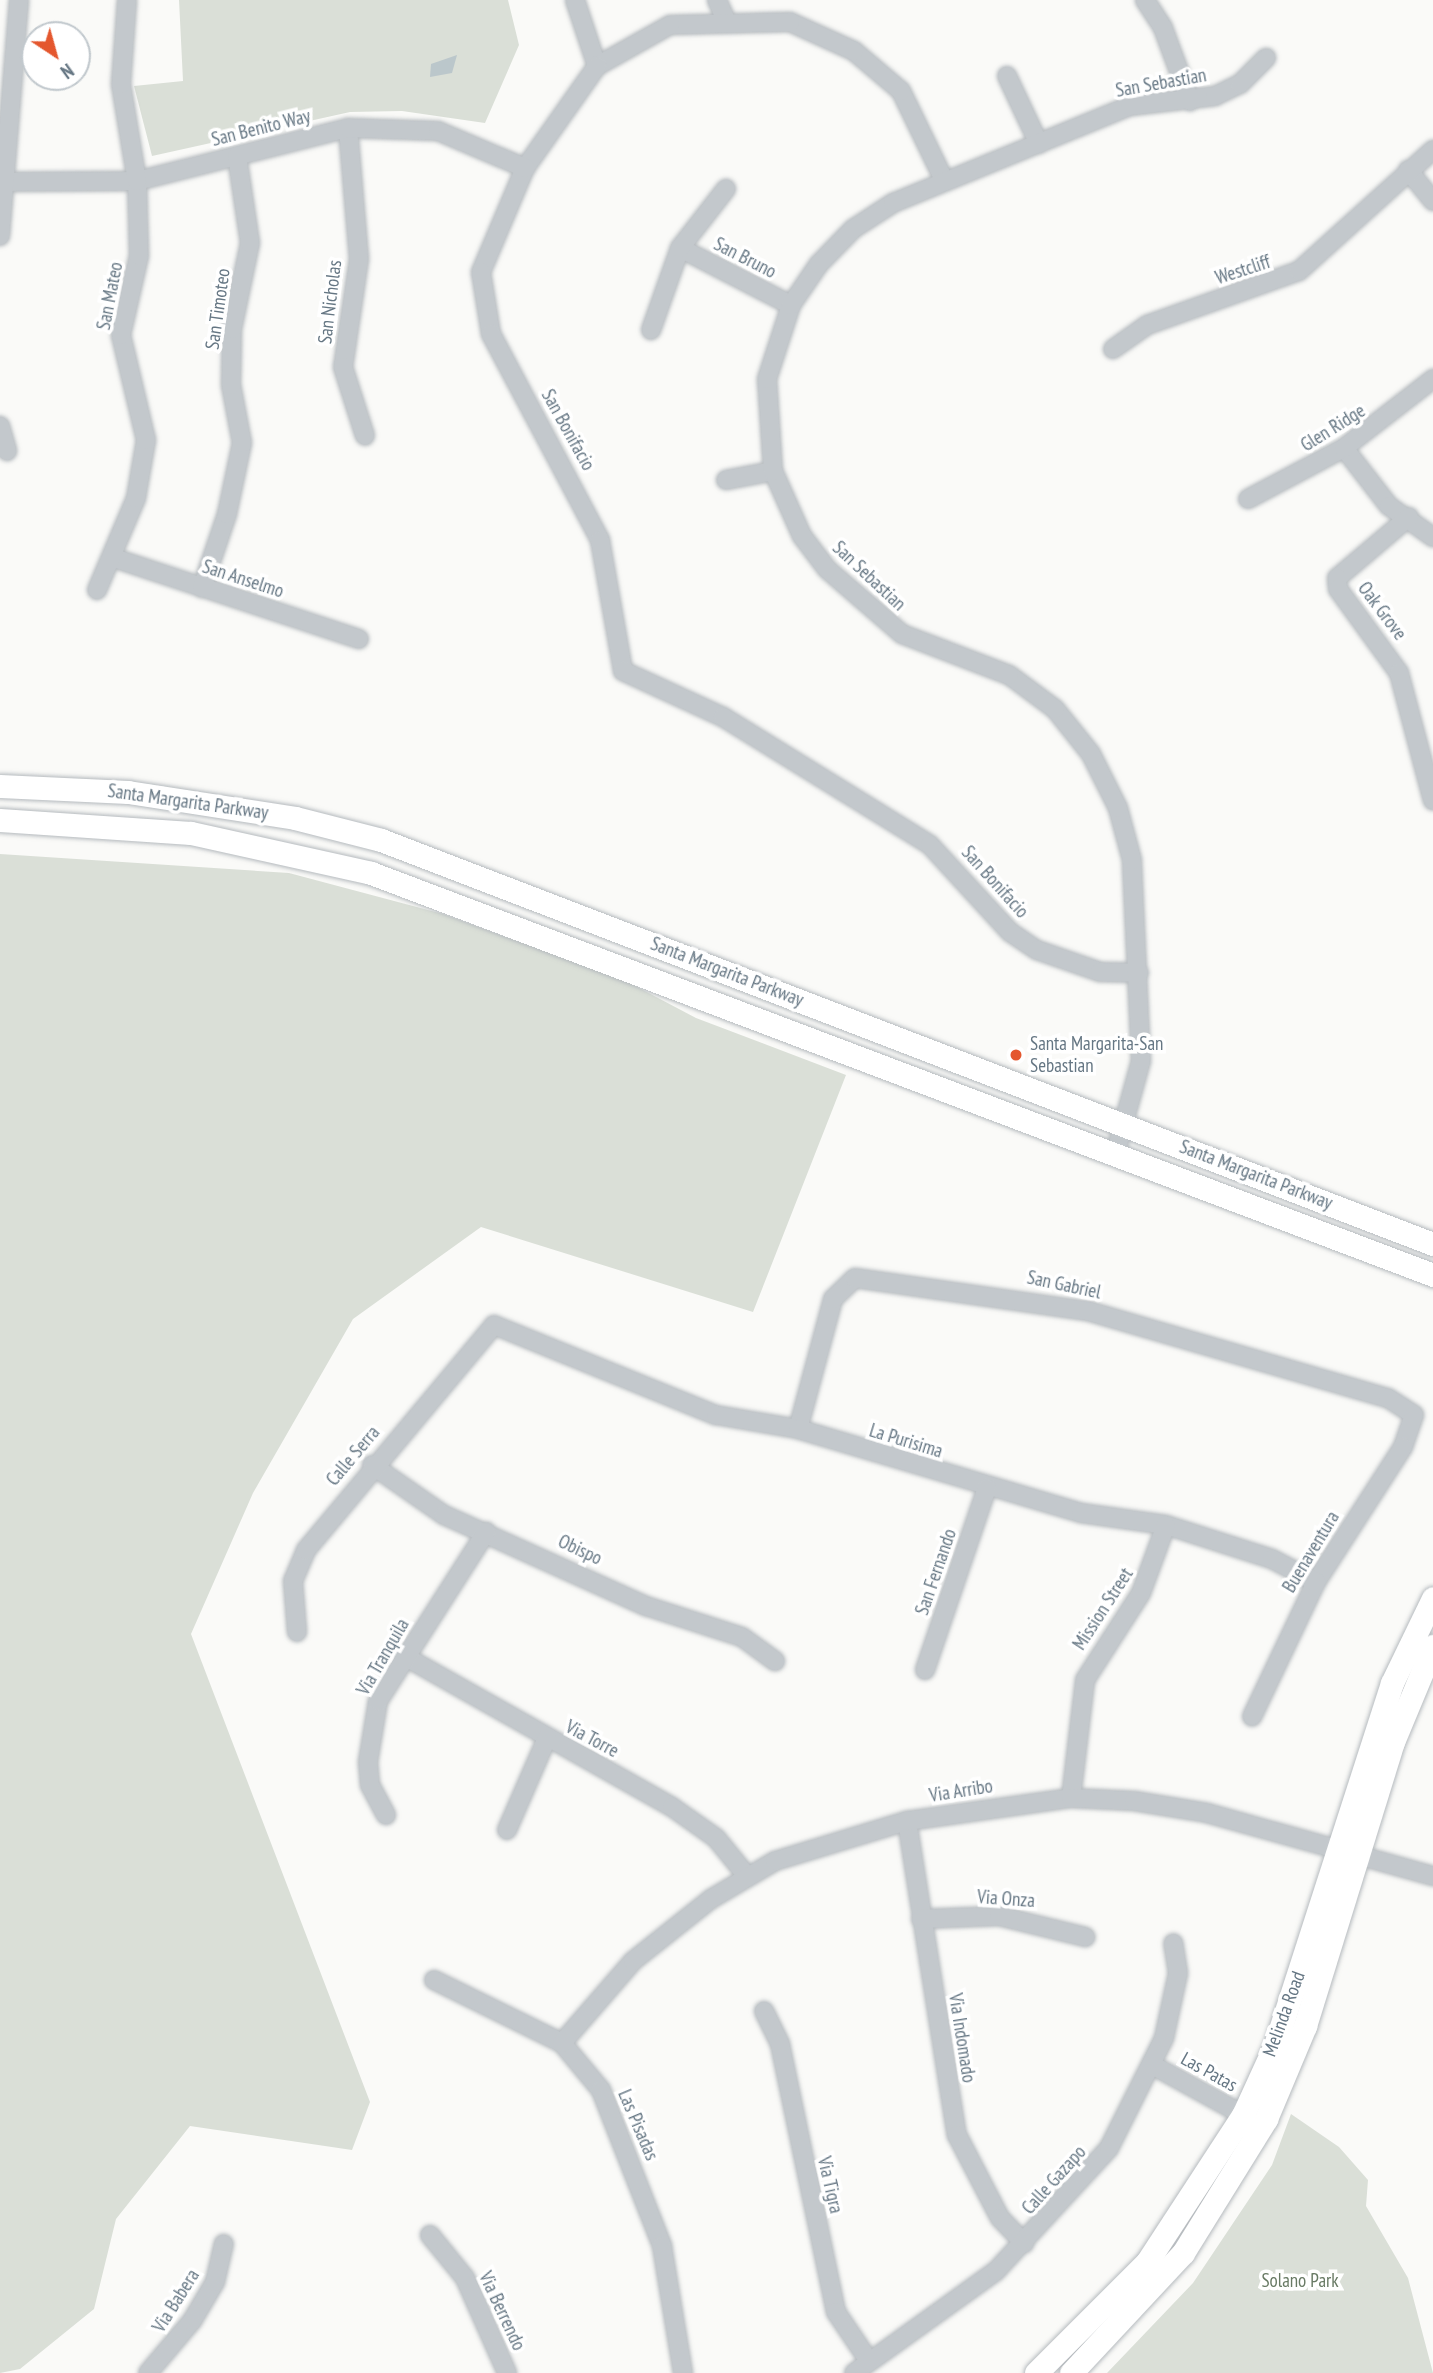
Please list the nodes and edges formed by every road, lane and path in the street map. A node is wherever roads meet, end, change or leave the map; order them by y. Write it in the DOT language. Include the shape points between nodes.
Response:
graph roads {
  1 [pos="19,0"];
  2 [pos="127,0"];
  3 [pos="575,0"];
  4 [pos="717,0"];
  5 [pos="1145,0"];
  6 [pos="726,20"];
  7 [pos="1266,58"];
  8 [pos="597,66"];
  9 [pos="1006,76"];
  10 [pos="1190,101"];
  11 [pos="348,128"];
  12 [pos="1039,144"];
  13 [pos="1433,150"];
  14 [pos="237,156"];
  15 [pos="525,168"];
  16 [pos="1408,170"];
  17 [pos="944,180"];
  18 [pos="137,181"];
  19 [pos="3,183"];
  20 [pos="726,189"];
  21 [pos="1433,201"];
  22 [pos="0,236"];
  23 [pos="680,248"];
  24 [pos="791,304"];
  25 [pos="651,330"];
  26 [pos="1112,349"];
  27 [pos="1433,379"];
  28 [pos="0,426"];
  29 [pos="365,436"];
  30 [pos="1344,448"];
  31 [pos="7,451"];
  32 [pos="773,471"];
  33 [pos="726,480"];
  34 [pos="1248,499"];
  35 [pos="1409,517"];
  36 [pos="1433,537"];
  37 [pos="114,558"];
  38 [pos="202,588"];
  39 [pos="97,590"];
  40 [pos="359,639"];
  41 [pos="0,786"];
  42 [pos="1433,801"];
  43 [pos="0,820"];
  44 [pos="1139,973"];
  45 [pos="1126,1125"];
  46 [pos="1116,1151"];
  47 [pos="1433,1244"];
  48 [pos="1433,1275"];
  49 [pos="490,1327"];
  50 [pos="1414,1415"];
  51 [pos="798,1429"];
  52 [pos="372,1465"];
  53 [pos="987,1488"];
  54 [pos="1166,1525"];
  55 [pos="486,1532"];
  56 [pos="1316,1581"];
  57 [pos="1433,1598"];
  58 [pos="297,1632"];
  59 [pos="1433,1646"];
  60 [pos="404,1656"];
  61 [pos="775,1661"];
  62 [pos="925,1670"];
  63 [pos="1252,1717"];
  64 [pos="547,1738"];
  65 [pos="1071,1798"];
  66 [pos="386,1815"];
  67 [pos="906,1821"];
  68 [pos="507,1830"];
  69 [pos="1347,1853"];
  70 [pos="747,1876"];
  71 [pos="1433,1876"];
  72 [pos="921,1919"];
  73 [pos="1085,1937"];
  74 [pos="1173,1943"];
  75 [pos="435,1980"];
  76 [pos="764,2011"];
  77 [pos="562,2043"];
  78 [pos="1154,2066"];
  79 [pos="1243,2115"];
  80 [pos="430,2235"];
  81 [pos="1024,2243"];
  82 [pos="224,2244"];
  83 [pos="869,2361"];
  84 [pos="148,2373"];
  85 [pos="506,2373"];
  86 [pos="683,2373"];
  87 [pos="855,2373"];
  88 [pos="1036,2373"];
  89 [pos="1071,2373"];
  1 -- 19 [label="street" via="6,97"];
  2 -- 18 [label="street, San Mateo" via="121,83"];
  3 -- 8 [label="street"];
  4 -- 6 [label="street"];
  5 -- 10 [label="street" via="1164,28"];
  6 -- 8 [label="street, San Bonifacio" via="670,24"];
  6 -- 17 [label="street, San Bonifacio" via="790,23 855,51 901,91"];
  7 -- 10 [label="street, San Sebastian" via="1240,84"];
  8 -- 15 [label="street, San Bonifacio"];
  9 -- 12 [label="street"];
  10 -- 12 [label="street, San Sebastian" via="1130,106"];
  11 -- 14 [label="street, San Benito Way"];
  11 -- 15 [label="street, San Benito Way" via="438,131"];
  11 -- 29 [label="street, San Nicholas" via="359,259 343,367"];
  12 -- 17 [label="street, San Sebastian"];
  13 -- 16 [label="street, Westcliff"];
  14 -- 18 [label="street, San Benito Way"];
  14 -- 38 [label="street, San Timoteo" via="250,243 232,329 232,385 242,443"];
  15 -- 44 [label="street, San Bonifacio" via="481,272 491,334 600,540 623,671 723,717 930,845 1010,932 1037,950 1100,972"];
  16 -- 21 [label="street"];
  16 -- 26 [label="street, Westcliff" via="1299,271 1147,325"];
  17 -- 24 [label="street, San Sebastian" via="853,229"];
  18 -- 19 [label="street, San Benito Way"];
  18 -- 37 [label="street, San Mateo" via="139,256 121,335 146,440 136,498"];
  19 -- 22 [label="street"];
  20 -- 23 [label="street"];
  23 -- 24 [label="street, San Bruno"];
  23 -- 25 [label="street"];
  24 -- 32 [label="street, San Sebastian" via="767,379"];
  27 -- 30 [label="street, Glen Ridge"];
  28 -- 31 [label="street"];
  30 -- 34 [label="street, Glen Ridge"];
  30 -- 35 [label="street" via="1381,497"];
  32 -- 33 [label="street"];
  32 -- 44 [label="street, San Sebastian" via="802,536 865,606 936,652 1009,675 1055,709 1091,754 1118,808 1132,860"];
  35 -- 36 [label="street"];
  35 -- 42 [label="street, Oak Grove" via="1337,578 1338,589 1399,673"];
  37 -- 38 [label="street, San Anselmo"];
  37 -- 39 [label="street, San Mateo"];
  38 -- 40 [label="street, San Anselmo"];
  41 -- 45 [label="main road, Santa Margarita Parkway" via="128,792 295,817 381,841"];
  43 -- 46 [label="main road, Santa Margarita Parkway" via="191,833 371,873"];
  44 -- 45 [label="street, San Sebastian" via="1141,1061"];
  45 -- 46 [label="street, San Sebastian"];
  45 -- 47 [label="main road, Santa Margarita Parkway"];
  46 -- 48 [label="main road, Santa Margarita Parkway"];
  49 -- 51 [label="street, La Purisima" via="509,1327 716,1415"];
  49 -- 52 [label="street, Calle Serra"];
  50 -- 51 [label="street, San Gabriel" via="1356,1387 1088,1311 855,1278 833,1299"];
  50 -- 56 [label="street, Buenaventura" via="1403,1447"];
  51 -- 53 [label="street, La Purisima"];
  52 -- 55 [label="street, Obispo" via="444,1515"];
  52 -- 58 [label="street, Calle Serra" via="306,1550 293,1581"];
  53 -- 54 [label="street, La Purisima" via="1081,1513"];
  53 -- 62 [label="street, San Fernando"];
  54 -- 56 [label="street, La Purisima" via="1272,1559"];
  54 -- 65 [label="street, Mission Street" via="1146,1582 1085,1681"];
  55 -- 60 [label="street, Via Tranquila"];
  55 -- 61 [label="street, Obispo" via="646,1606 742,1637"];
  56 -- 63 [label="street, Buenaventura"];
  57 -- 69 [label="main road, Melinda Road" via="1392,1682"];
  59 -- 69 [label="main road, Melinda Road"];
  60 -- 64 [label="street, Via Torre"];
  60 -- 66 [label="street, Via Tranquila" via="370,1729 370,1785"];
  64 -- 68 [label="street"];
  64 -- 70 [label="street, Via Torre" via="671,1807 716,1839"];
  65 -- 67 [label="street, Via Arribo"];
  65 -- 69 [label="street, Via Arribo" via="1207,1812"];
  67 -- 70 [label="street, Via Arribo" via="843,1836"];
  67 -- 72 [label="street, Via Indomado"];
  69 -- 71 [label="street, Via Arribo"];
  69 -- 79 [label="main road, Melinda Road" via="1275,2045"];
  69 -- 89 [label="main road, Melinda Road" via="1305,2026 1253,2143 1168,2272"];
  70 -- 77 [label="street, Via Arribo" via="633,1961"];
  72 -- 73 [label="street, Via Onza" via="999,1916"];
  72 -- 81 [label="street, Via Indomado" via="957,2136 1000,2218"];
  74 -- 78 [label="street, Calle Gazapo" via="1178,1973"];
  75 -- 77 [label="street, Las Pisadas"];
  76 -- 83 [label="street, Via Tigra" via="780,2044 836,2312"];
  77 -- 86 [label="street, Las Pisadas" via="601,2090 644,2194 662,2246"];
  78 -- 79 [label="street, Las Patas"];
  78 -- 81 [label="street, Calle Gazapo" via="1110,2148"];
  79 -- 88 [label="main road, Melinda Road" via="1147,2262"];
  80 -- 85 [label="street, Via Berrendo" via="465,2278"];
  81 -- 83 [label="street, Calle Gazapo"];
  82 -- 84 [label="street, Via Babera" via="204,2302"];
  83 -- 87 [label="street, Calle Gazapo"];
}
